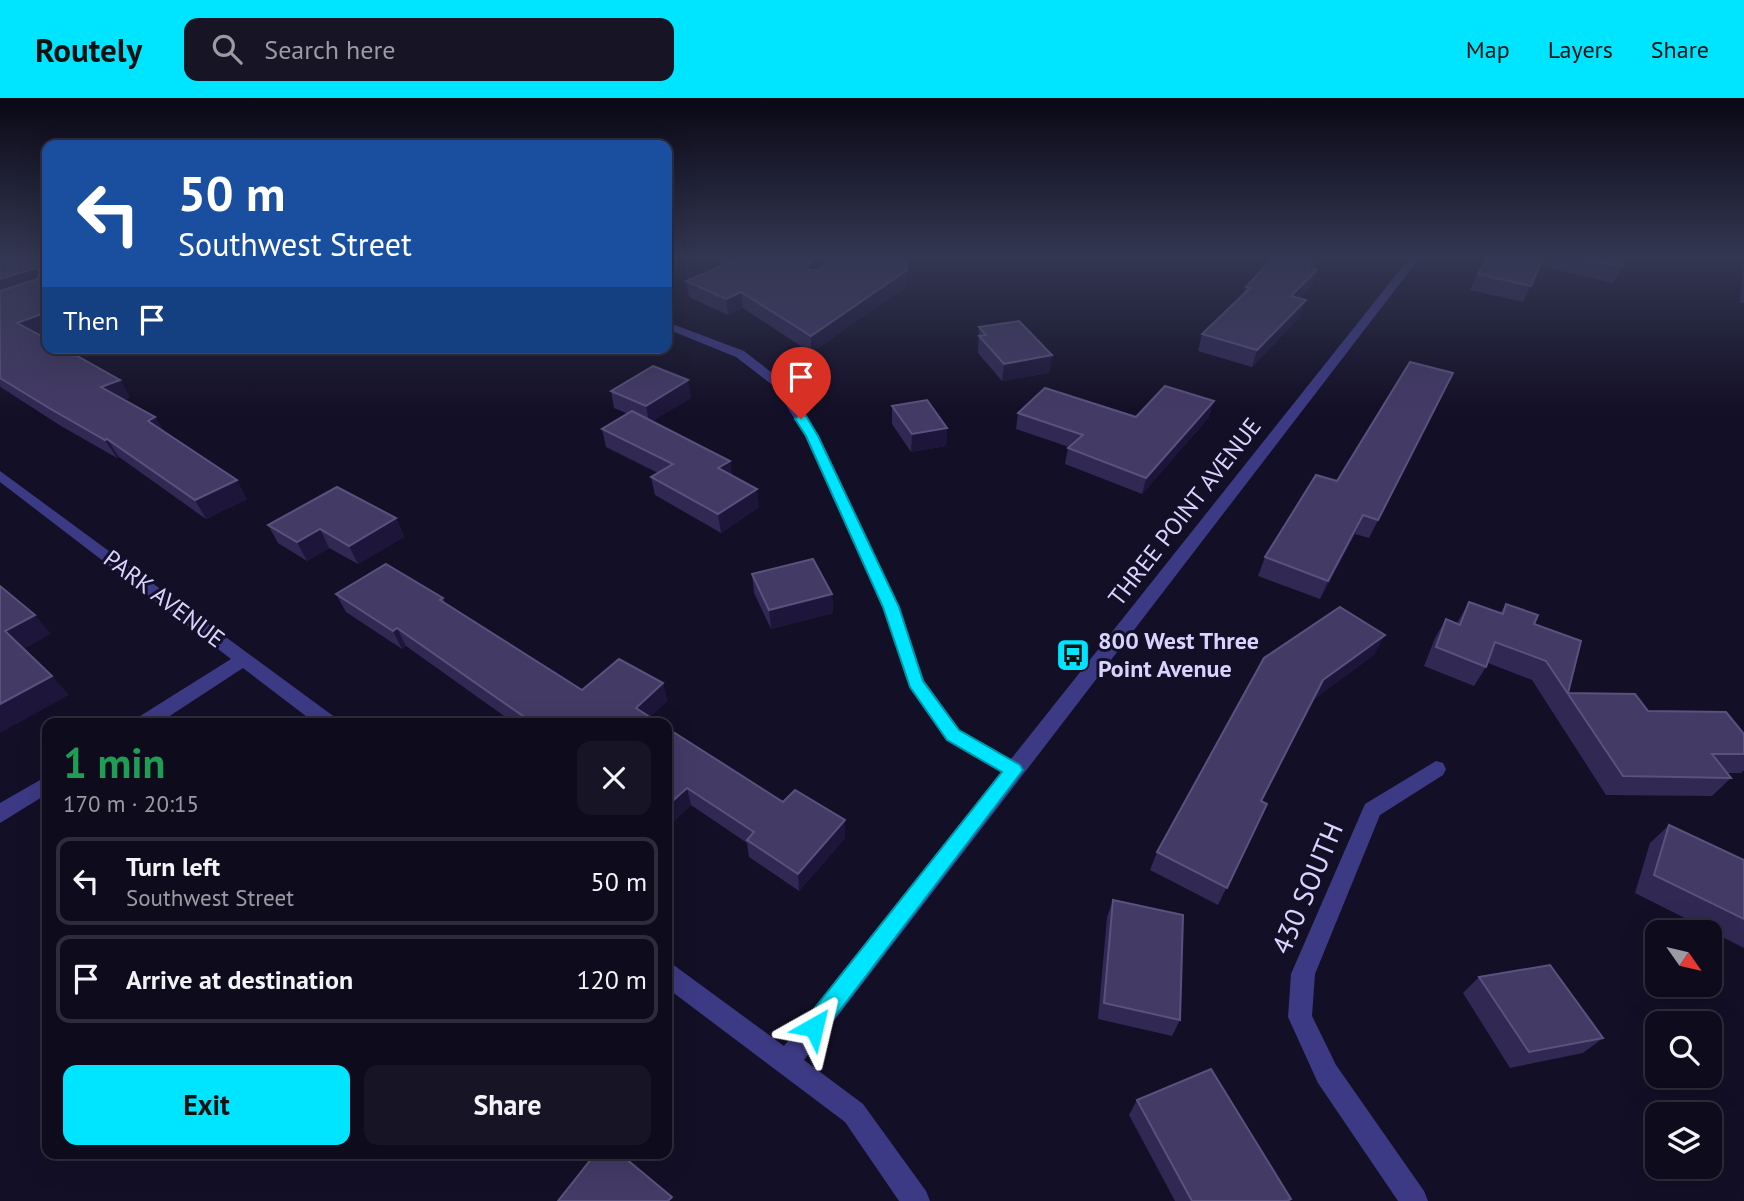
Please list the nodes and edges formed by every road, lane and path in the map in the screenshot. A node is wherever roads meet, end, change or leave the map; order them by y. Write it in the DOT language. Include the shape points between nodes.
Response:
graph roads {
  1 [pos="1376,307"];
  2 [pos="672,327"];
  3 [pos="0,475"];
  4 [pos="244,659"];
  5 [pos="152,718"];
  6 [pos="322,718"];
  7 [pos="1436,769"];
  8 [pos="1014,770"];
  9 [pos="42,787"];
  10 [pos="0,814"];
  11 [pos="672,978"];
  12 [pos="786,1063"];
  13 [pos="916,1201"];
  14 [pos="1414,1201"];
  1 -- 8 [label="street, THREE POINT AVENUE"];
  2 -- 8 [label="street" via="740,354 780,385 812,436 891,607 916,682 953,735"];
  3 -- 4 [label="street, PARK AVENUE"];
  4 -- 5 [label="street"];
  4 -- 6 [label="street, PARK AVENUE"];
  7 -- 14 [label="street, 430 SOUTH" via="1372,810 1303,974 1300,1017 1327,1073"];
  8 -- 12 [label="street, THREE POINT AVENUE"];
  9 -- 10 [label="street"];
  11 -- 12 [label="street"];
  12 -- 13 [label="street" via="854,1113"];
}
